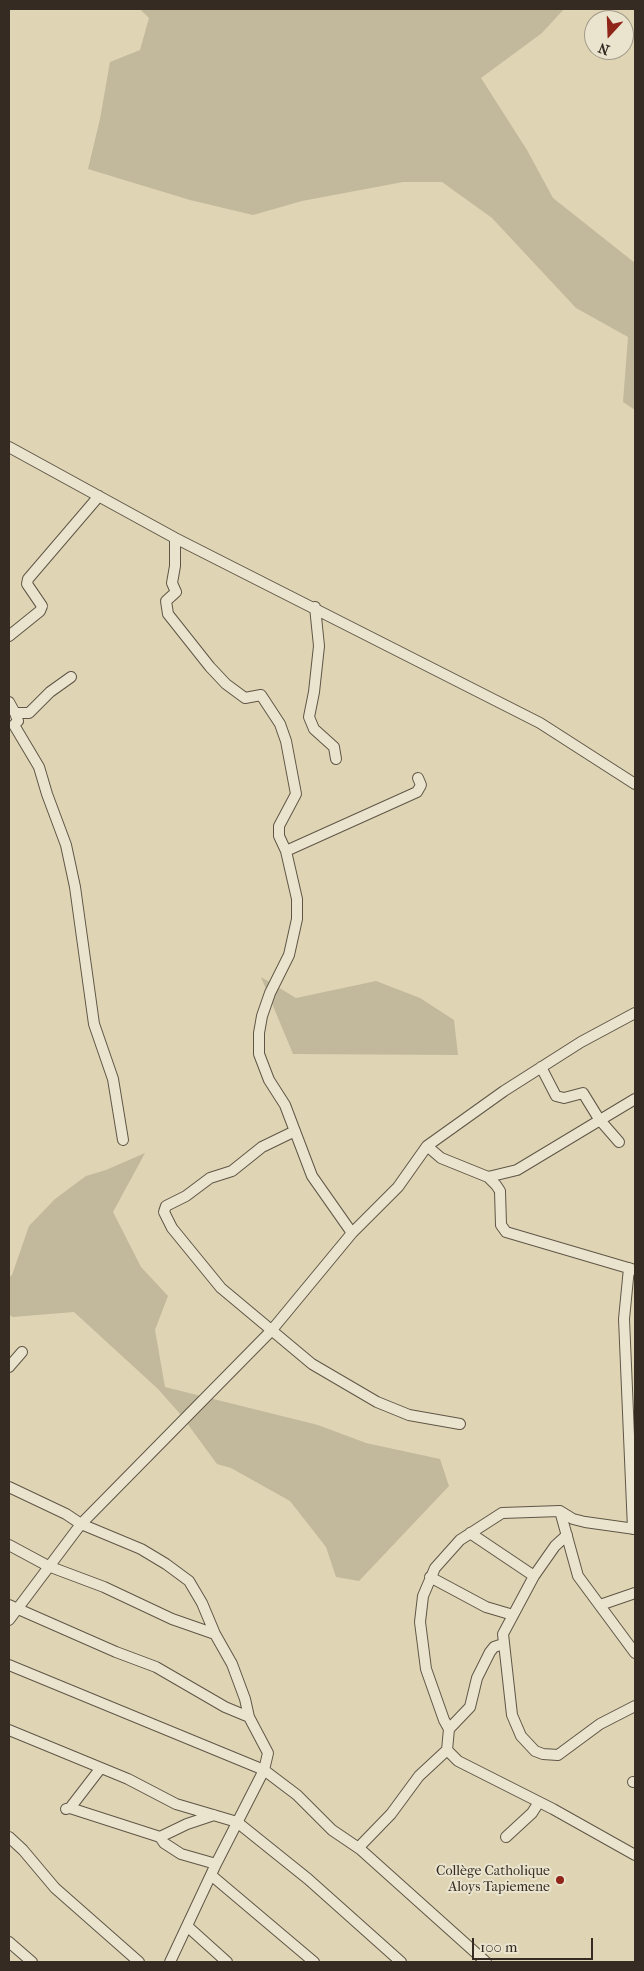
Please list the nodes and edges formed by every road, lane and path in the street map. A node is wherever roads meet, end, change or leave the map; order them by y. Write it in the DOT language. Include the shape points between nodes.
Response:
graph roads {
  1 [pos="9,447"];
  2 [pos="99,496"];
  3 [pos="175,538"];
  4 [pos="315,607"];
  5 [pos="9,636"];
  6 [pos="71,677"];
  7 [pos="9,702"];
  8 [pos="15,713"];
  9 [pos="336,759"];
  10 [pos="418,778"];
  11 [pos="635,784"];
  12 [pos="286,851"];
  13 [pos="635,1013"];
  14 [pos="541,1068"];
  15 [pos="635,1099"];
  16 [pos="599,1120"];
  17 [pos="295,1132"];
  18 [pos="123,1140"];
  19 [pos="619,1142"];
  20 [pos="427,1146"];
  21 [pos="488,1178"];
  22 [pos="352,1233"];
  23 [pos="632,1269"];
  24 [pos="271,1331"];
  25 [pos="22,1352"];
  26 [pos="9,1367"];
  27 [pos="460,1424"];
  28 [pos="9,1487"];
  29 [pos="560,1511"];
  30 [pos="81,1524"];
  31 [pos="634,1529"];
  32 [pos="470,1533"];
  33 [pos="567,1535"];
  34 [pos="9,1545"];
  35 [pos="48,1566"];
  36 [pos="534,1576"];
  37 [pos="430,1577"];
  38 [pos="635,1593"];
  39 [pos="600,1605"];
  40 [pos="13,1607"];
  41 [pos="514,1615"];
  42 [pos="9,1620"];
  43 [pos="215,1634"];
  44 [pos="503,1644"];
  45 [pos="635,1653"];
  46 [pos="9,1666"];
  47 [pos="635,1706"];
  48 [pos="249,1717"];
  49 [pos="449,1729"];
  50 [pos="9,1730"];
  51 [pos="447,1750"];
  52 [pos="100,1769"];
  53 [pos="264,1770"];
  54 [pos="539,1802"];
  55 [pos="215,1815"];
  56 [pos="238,1822"];
  57 [pos="9,1837"];
  58 [pos="160,1837"];
  59 [pos="506,1837"];
  60 [pos="360,1849"];
  61 [pos="635,1855"];
  62 [pos="216,1864"];
  63 [pos="211,1875"];
  64 [pos="187,1926"];
  65 [pos="9,1942"];
  66 [pos="32,1962"];
  67 [pos="139,1962"];
  68 [pos="170,1962"];
  69 [pos="227,1962"];
  70 [pos="314,1962"];
  71 [pos="401,1962"];
  72 [pos="486,1962"];
  1 -- 2 [label="street"];
  2 -- 3 [label="street"];
  2 -- 5 [label="street" via="28,579 27,584 42,606"];
  3 -- 4 [label="street"];
  3 -- 12 [label="street" via="172,583 176,592 166,602 168,614 226,684 245,698 261,695 280,724 296,794 279,826 279,836"];
  4 -- 9 [label="street" via="318,646 309,717 314,729 334,748"];
  4 -- 11 [label="street" via="540,724"];
  6 -- 8 [label="street" via="29,713"];
  7 -- 8 [label="street"];
  8 -- 18 [label="street" via="18,721 14,725 39,767 66,845 94,1024 113,1079"];
  10 -- 12 [label="street" via="421,785 417,792"];
  12 -- 17 [label="street" via="297,899 297,919 289,955 262,1016 258,1042 263,1067 285,1105"];
  13 -- 14 [label="street"];
  14 -- 16 [label="street" via="556,1096 564,1098 583,1093"];
  14 -- 20 [label="street"];
  15 -- 16 [label="street"];
  16 -- 19 [label="street"];
  16 -- 21 [label="street" via="517,1170"];
  17 -- 22 [label="street" via="312,1176"];
  17 -- 24 [label="street" via="262,1147 232,1170 210,1178 166,1206 164,1212 187,1249 221,1288"];
  20 -- 21 [label="street" via="450,1163"];
  20 -- 22 [label="street" via="398,1187"];
  21 -- 23 [label="street" via="500,1191 501,1225 506,1232"];
  22 -- 24 [label="street"];
  23 -- 31 [label="street" via="624,1319"];
  24 -- 27 [label="street" via="312,1364 377,1402 409,1415"];
  24 -- 30 [label="street"];
  25 -- 26 [label="street"];
  28 -- 30 [label="street"];
  29 -- 31 [label="street" via="572,1519"];
  29 -- 32 [label="street" via="502,1513"];
  29 -- 33 [label="street"];
  30 -- 35 [label="street"];
  30 -- 43 [label="street" via="141,1549 182,1575 202,1604"];
  32 -- 36 [label="street"];
  32 -- 37 [label="street" via="451,1549"];
  33 -- 36 [label="street"];
  33 -- 39 [label="street" via="578,1576"];
  34 -- 35 [label="street"];
  35 -- 40 [label="street"];
  35 -- 43 [label="street"];
  36 -- 41 [label="street" via="518,1601"];
  37 -- 41 [label="street" via="486,1607"];
  37 -- 49 [label="street" via="421,1608 423,1654 431,1685"];
  38 -- 39 [label="street"];
  39 -- 45 [label="street"];
  40 -- 42 [label="street"];
  40 -- 48 [label="street" via="156,1667"];
  41 -- 44 [label="street" via="502,1634"];
  43 -- 48 [label="street" via="232,1664"];
  44 -- 47 [label="street" via="512,1715 521,1736 535,1751 558,1755 600,1724"];
  44 -- 49 [label="street" via="490,1652 470,1707"];
  46 -- 53 [label="street"];
  48 -- 53 [label="street" via="268,1753"];
  49 -- 51 [label="street"];
  50 -- 52 [label="street"];
  51 -- 54 [label="street" via="458,1762"];
  51 -- 60 [label="street" via="419,1776"];
  52 -- 55 [label="street" via="128,1779 176,1804"];
  52 -- 58 [label="street" via="68,1809"];
  53 -- 56 [label="street"];
  53 -- 60 [label="street" via="297,1795 332,1830"];
  54 -- 59 [label="street"];
  54 -- 61 [label="street"];
  55 -- 56 [label="street"];
  55 -- 58 [label="street"];
  56 -- 62 [label="street"];
  56 -- 71 [label="street"];
  57 -- 67 [label="street" via="55,1888"];
  58 -- 62 [label="street" via="181,1854"];
  60 -- 72 [label="street"];
  62 -- 63 [label="street"];
  63 -- 64 [label="street"];
  63 -- 70 [label="street"];
  64 -- 68 [label="street"];
  64 -- 69 [label="street"];
  65 -- 66 [label="street"];
}
